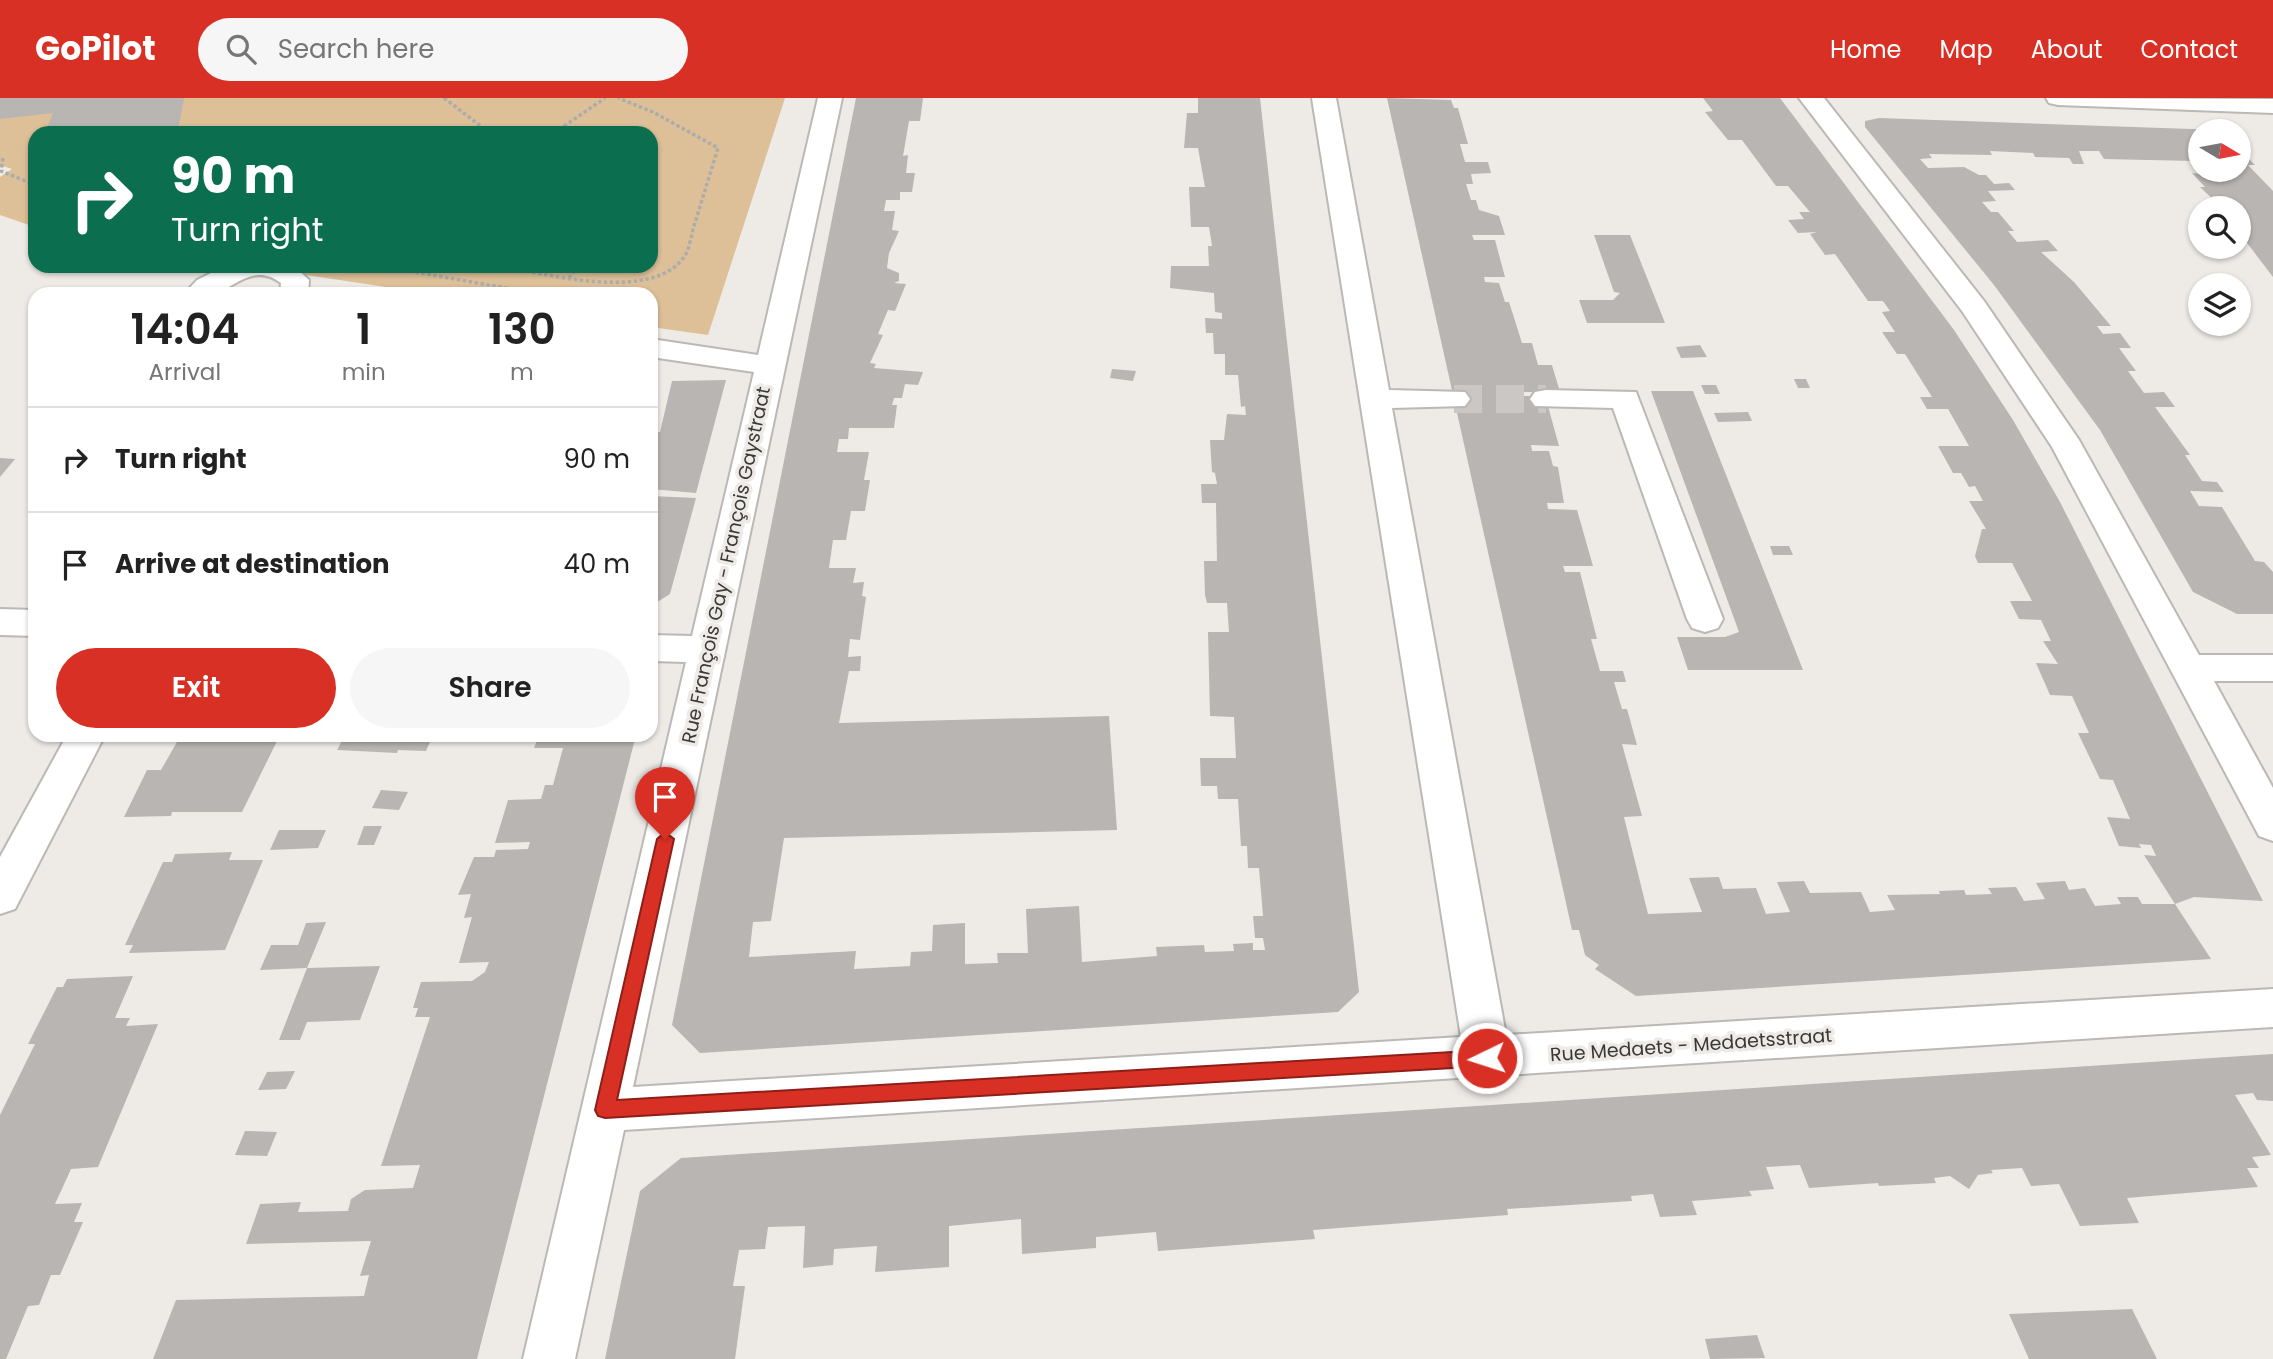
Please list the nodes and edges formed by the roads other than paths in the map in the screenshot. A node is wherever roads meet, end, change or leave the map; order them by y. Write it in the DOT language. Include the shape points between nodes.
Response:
graph roads {
  1 [pos="830,98"];
  2 [pos="1324,98"];
  3 [pos="1811,98"];
  4 [pos="2058,98"];
  5 [pos="2248,106"];
  6 [pos="2273,106"];
  7 [pos="2273,131"];
  8 [pos="236,273"];
  9 [pos="285,273"];
  10 [pos="206,287"];
  11 [pos="294,287"];
  12 [pos="658,349"];
  13 [pos="771,366"];
  14 [pos="1373,399"];
  15 [pos="1454,399"];
  16 [pos="1546,399"];
  17 [pos="1705,620"];
  18 [pos="0,622"];
  19 [pos="28,623"];
  20 [pos="658,648"];
  21 [pos="708,649"];
  22 [pos="2189,668"];
  23 [pos="2273,668"];
  24 [pos="82,742"];
  25 [pos="2273,825"];
  26 [pos="0,897"];
  27 [pos="2273,1008"];
  28 [pos="1487,1058"];
  29 [pos="605,1110"];
  30 [pos="549,1359"];
  1 -- 13 [label="street, Rue François Gay - François Gaystraat"];
  2 -- 14 [label="street"];
  3 -- 22 [label="street" via="1974,307 2068,447"];
  4 -- 5 [label="street"];
  5 -- 6 [label="street"];
  5 -- 7 [label="street"];
  8 -- 10 [label="street"];
  9 -- 11 [label="street" via="295,280"];
  12 -- 13 [label="street"];
  13 -- 21 [label="street, Rue François Gay - François Gaystraat"];
  14 -- 15 [label="street"];
  14 -- 28 [label="street"];
  16 -- 17 [label="street" via="1625,399"];
  18 -- 19 [label="street"];
  20 -- 21 [label="street"];
  21 -- 29 [label="street, Rue François Gay - François Gaystraat"];
  22 -- 23 [label="street"];
  22 -- 25 [label="street"];
  24 -- 26 [label="street"];
  27 -- 28 [label="street, Rue Medaets - Medaetsstraat"];
  28 -- 29 [label="street, Rue Medaets - Medaetsstraat"];
  29 -- 30 [label="street, Rue François Gay - François Gaystraat"];
}
